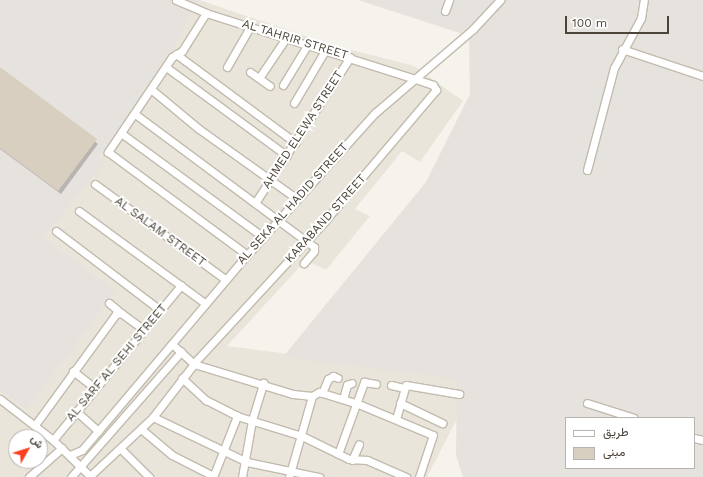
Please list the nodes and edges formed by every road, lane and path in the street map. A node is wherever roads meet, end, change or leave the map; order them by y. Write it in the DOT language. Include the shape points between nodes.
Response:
graph roads {
  1 [pos="176,0"];
  2 [pos="449,0"];
  3 [pos="500,0"];
  4 [pos="644,0"];
  5 [pos="445,11"];
  6 [pos="206,13"];
  7 [pos="250,26"];
  8 [pos="286,38"];
  9 [pos="308,44"];
  10 [pos="326,49"];
  11 [pos="622,49"];
  12 [pos="176,54"];
  13 [pos="350,57"];
  14 [pos="166,67"];
  15 [pos="227,67"];
  16 [pos="250,72"];
  17 [pos="703,76"];
  18 [pos="259,78"];
  19 [pos="415,79"];
  20 [pos="283,85"];
  21 [pos="270,86"];
  22 [pos="152,90"];
  23 [pos="294,103"];
  24 [pos="135,114"];
  25 [pos="121,133"];
  26 [pos="296,143"];
  27 [pos="287,156"];
  28 [pos="588,170"];
  29 [pos="271,180"];
  30 [pos="95,184"];
  31 [pos="297,199"];
  32 [pos="255,203"];
  33 [pos="79,212"];
  34 [pos="278,220"];
  35 [pos="56,231"];
  36 [pos="263,237"];
  37 [pos="306,242"];
  38 [pos="247,255"];
  39 [pos="304,263"];
  40 [pos="226,280"];
  41 [pos="181,285"];
  42 [pos="109,303"];
  43 [pos="206,304"];
  44 [pos="160,310"];
  45 [pos="121,313"];
  46 [pos="144,330"];
  47 [pos="172,344"];
  48 [pos="181,352"];
  49 [pos="194,363"];
  50 [pos="73,371"];
  51 [pos="182,378"];
  52 [pos="338,378"];
  53 [pos="263,383"];
  54 [pos="352,383"];
  55 [pos="376,384"];
  56 [pos="391,385"];
  57 [pos="95,388"];
  58 [pos="404,388"];
  59 [pos="322,393"];
  60 [pos="459,394"];
  61 [pos="312,396"];
  62 [pos="343,399"];
  63 [pos="0,400"];
  64 [pos="356,403"];
  65 [pos="400,403"];
  66 [pos="587,403"];
  67 [pos="76,411"];
  68 [pos="238,416"];
  69 [pos="153,417"];
  70 [pos="631,417"];
  71 [pos="396,419"];
  72 [pos="252,420"];
  73 [pos="442,423"];
  74 [pos="35,424"];
  75 [pos="141,429"];
  76 [pos="98,431"];
  77 [pos="302,436"];
  78 [pos="53,440"];
  79 [pos="359,444"];
  80 [pos="62,448"];
  81 [pos="121,449"];
  82 [pos="223,451"];
  83 [pos="338,454"];
  84 [pos="70,455"];
  85 [pos="352,460"];
  86 [pos="247,462"];
  87 [pos="80,466"];
  88 [pos="290,473"];
  89 [pos="390,474"];
  90 [pos="29,477"];
  91 [pos="71,477"];
  92 [pos="91,477"];
  93 [pos="149,477"];
  94 [pos="213,477"];
  95 [pos="242,477"];
  96 [pos="316,477"];
  97 [pos="406,477"];
  98 [pos="419,477"];
  1 -- 6 [label="street, AL TAHRIR STREET"];
  2 -- 5 [label="street"];
  3 -- 19 [label="street, AL SEKA AL HADID STREET"];
  4 -- 11 [label="street" via="641,18"];
  6 -- 7 [label="street, AL TAHRIR STREET"];
  6 -- 12 [label="street" via="182,51"];
  7 -- 8 [label="street, AL TAHRIR STREET"];
  7 -- 15 [label="street"];
  8 -- 9 [label="street, AL TAHRIR STREET"];
  8 -- 18 [label="street"];
  9 -- 10 [label="street, AL TAHRIR STREET"];
  9 -- 20 [label="street"];
  10 -- 13 [label="street, AL TAHRIR STREET"];
  10 -- 23 [label="street"];
  11 -- 17 [label="street"];
  11 -- 28 [label="street" via="614,68"];
  12 -- 14 [label="street"];
  12 -- 26 [label="street"];
  13 -- 19 [label="street, AL TAHRIR STREET"];
  13 -- 26 [label="street, AHMED ELEWA STREET"];
  14 -- 22 [label="street"];
  14 -- 27 [label="street"];
  16 -- 18 [label="street"];
  18 -- 21 [label="street"];
  19 -- 31 [label="street, AL SEKA AL HADID STREET" via="375,113"];
  19 -- 37 [label="street, KARABAND STREET" via="433,85 436,93"];
  22 -- 24 [label="street"];
  22 -- 29 [label="street"];
  24 -- 25 [label="street"];
  24 -- 32 [label="street"];
  25 -- 36 [label="street"];
  25 -- 38 [label="street" via="108,151"];
  26 -- 27 [label="street, AHMED ELEWA STREET"];
  27 -- 29 [label="street, AHMED ELEWA STREET"];
  29 -- 31 [label="street"];
  29 -- 32 [label="street, AHMED ELEWA STREET"];
  30 -- 40 [label="street, AL SALAM STREET"];
  31 -- 34 [label="street, AL SEKA AL HADID STREET"];
  32 -- 34 [label="street"];
  33 -- 41 [label="street"];
  34 -- 36 [label="street, AL SEKA AL HADID STREET"];
  34 -- 37 [label="street"];
  35 -- 44 [label="street"];
  36 -- 38 [label="street, AL SEKA AL HADID STREET"];
  37 -- 39 [label="street" via="315,250"];
  37 -- 49 [label="street, KARABAND STREET"];
  38 -- 40 [label="street, AL SEKA AL HADID STREET"];
  40 -- 43 [label="street, AL SEKA AL HADID STREET"];
  41 -- 43 [label="street"];
  41 -- 44 [label="street, AL SARF AL SEHI STREET"];
  42 -- 45 [label="street"];
  43 -- 47 [label="street, AL SEKA AL HADID STREET"];
  44 -- 46 [label="street, AL SARF AL SEHI STREET"];
  45 -- 46 [label="street"];
  45 -- 50 [label="street" via="116,314"];
  46 -- 57 [label="street, AL SARF AL SEHI STREET"];
  47 -- 48 [label="street"];
  47 -- 76 [label="street, AL SEKA AL HADID STREET"];
  48 -- 49 [label="street"];
  48 -- 87 [label="street"];
  49 -- 51 [label="street"];
  49 -- 53 [label="street"];
  50 -- 57 [label="street"];
  50 -- 74 [label="street"];
  51 -- 68 [label="street" via="206,400"];
  51 -- 69 [label="street"];
  52 -- 59 [label="street" via="333,376 328,379"];
  53 -- 61 [label="street" via="293,394"];
  53 -- 72 [label="street"];
  54 -- 62 [label="street" via="348,385"];
  55 -- 64 [label="street" via="364,382"];
  56 -- 58 [label="street"];
  57 -- 67 [label="street, AL SARF AL SEHI STREET"];
  58 -- 60 [label="street" via="407,385"];
  58 -- 65 [label="street"];
  59 -- 61 [label="street"];
  59 -- 62 [label="street"];
  61 -- 77 [label="street"];
  62 -- 64 [label="street"];
  63 -- 74 [label="street"];
  64 -- 71 [label="street"];
  64 -- 83 [label="street"];
  65 -- 71 [label="street"];
  65 -- 73 [label="street" via="416,408"];
  66 -- 70 [label="street"];
  67 -- 76 [label="street"];
  67 -- 78 [label="street, AL SARF AL SEHI STREET"];
  68 -- 72 [label="street"];
  68 -- 82 [label="street"];
  69 -- 75 [label="street"];
  69 -- 82 [label="street"];
  71 -- 98 [label="street" via="433,435"];
  72 -- 77 [label="street"];
  72 -- 86 [label="street"];
  74 -- 78 [label="street"];
  75 -- 81 [label="street"];
  75 -- 94 [label="street" via="172,455"];
  76 -- 84 [label="street, AL SEKA AL HADID STREET" via="82,450"];
  77 -- 83 [label="street"];
  77 -- 88 [label="street"];
  78 -- 80 [label="street"];
  79 -- 85 [label="street"];
  80 -- 84 [label="street"];
  80 -- 90 [label="street"];
  81 -- 92 [label="street"];
  81 -- 93 [label="street"];
  82 -- 86 [label="street"];
  82 -- 94 [label="street"];
  83 -- 85 [label="street"];
  84 -- 87 [label="street"];
  85 -- 89 [label="street" via="368,460"];
  86 -- 88 [label="street"];
  86 -- 95 [label="street"];
  87 -- 91 [label="street"];
  87 -- 92 [label="street"];
  88 -- 96 [label="street"];
  89 -- 97 [label="street"];
}
